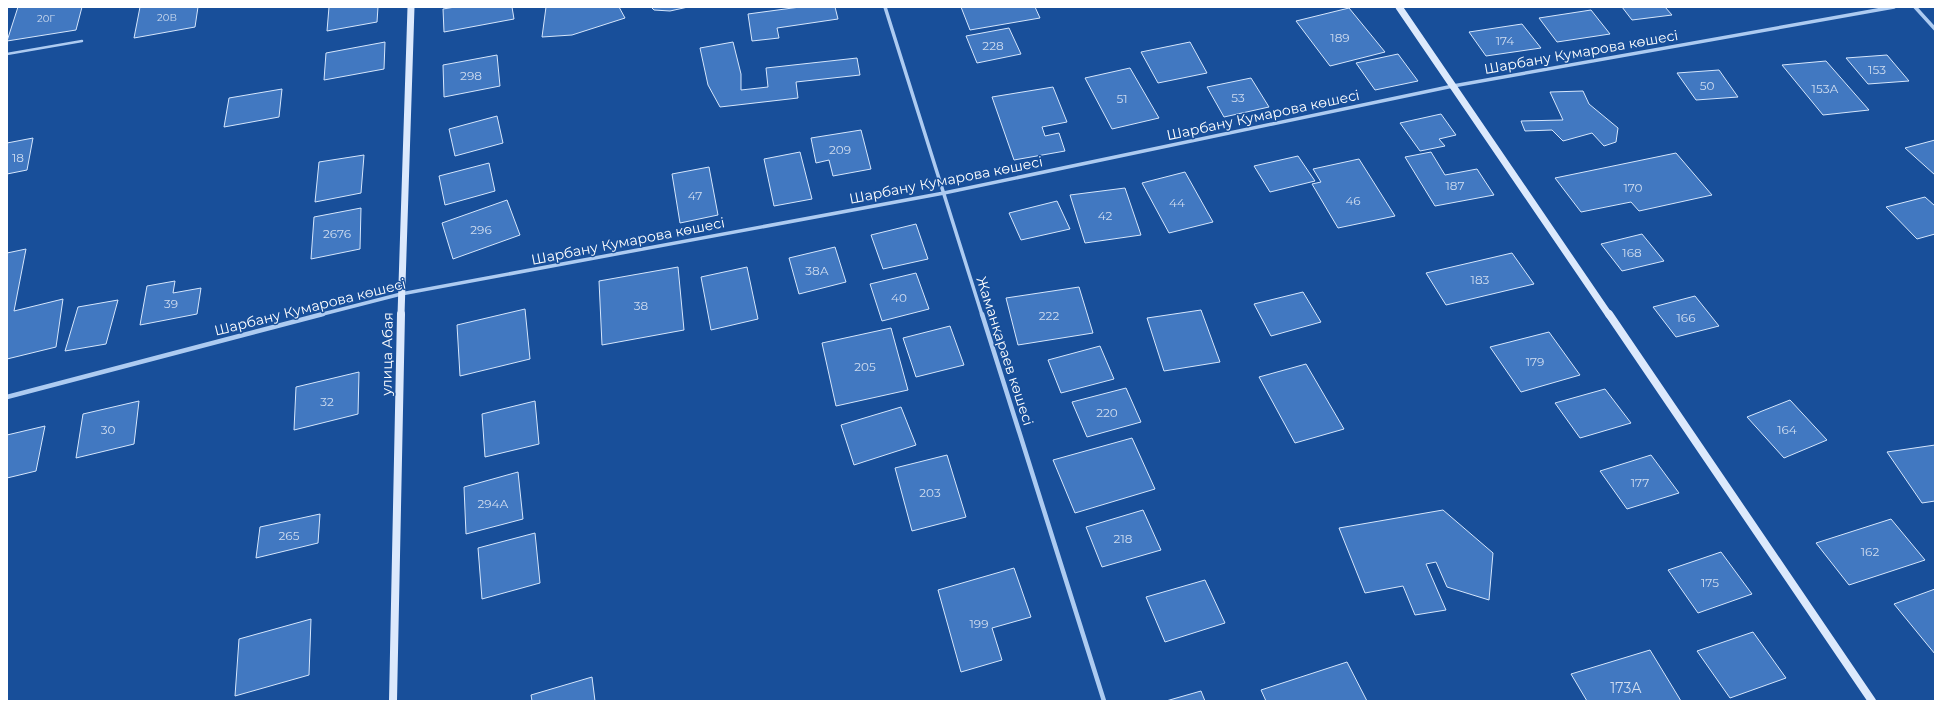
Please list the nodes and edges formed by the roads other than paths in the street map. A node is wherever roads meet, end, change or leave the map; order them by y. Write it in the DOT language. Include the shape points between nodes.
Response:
graph roads {
  1 [pos="411,7"];
  2 [pos="885,7"];
  3 [pos="1399,7"];
  4 [pos="1894,7"];
  5 [pos="1915,7"];
  6 [pos="1935,29"];
  7 [pos="82,41"];
  8 [pos="7,54"];
  9 [pos="1453,86"];
  10 [pos="944,193"];
  11 [pos="401,294"];
  12 [pos="7,397"];
  13 [pos="393,701"];
  14 [pos="1104,701"];
  15 [pos="1872,701"];
  1 -- 11 [label="street, улица Абая"];
  2 -- 10 [label="street, Жаманқараев көшесі"];
  3 -- 9 [label="street"];
  4 -- 9 [label="street, Шарбану Кумарова көшесі"];
  5 -- 6 [label="street"];
  7 -- 8 [label="lane"];
  9 -- 10 [label="street, Шарбану Кумарова көшесі"];
  9 -- 15 [label="street"];
  10 -- 11 [label="street, Шарбану Кумарова көшесі"];
  10 -- 14 [label="street, Жаманқараев көшесі"];
  11 -- 12 [label="street, Шарбану Кумарова көшесі"];
  11 -- 13 [label="street, улица Абая"];
}
